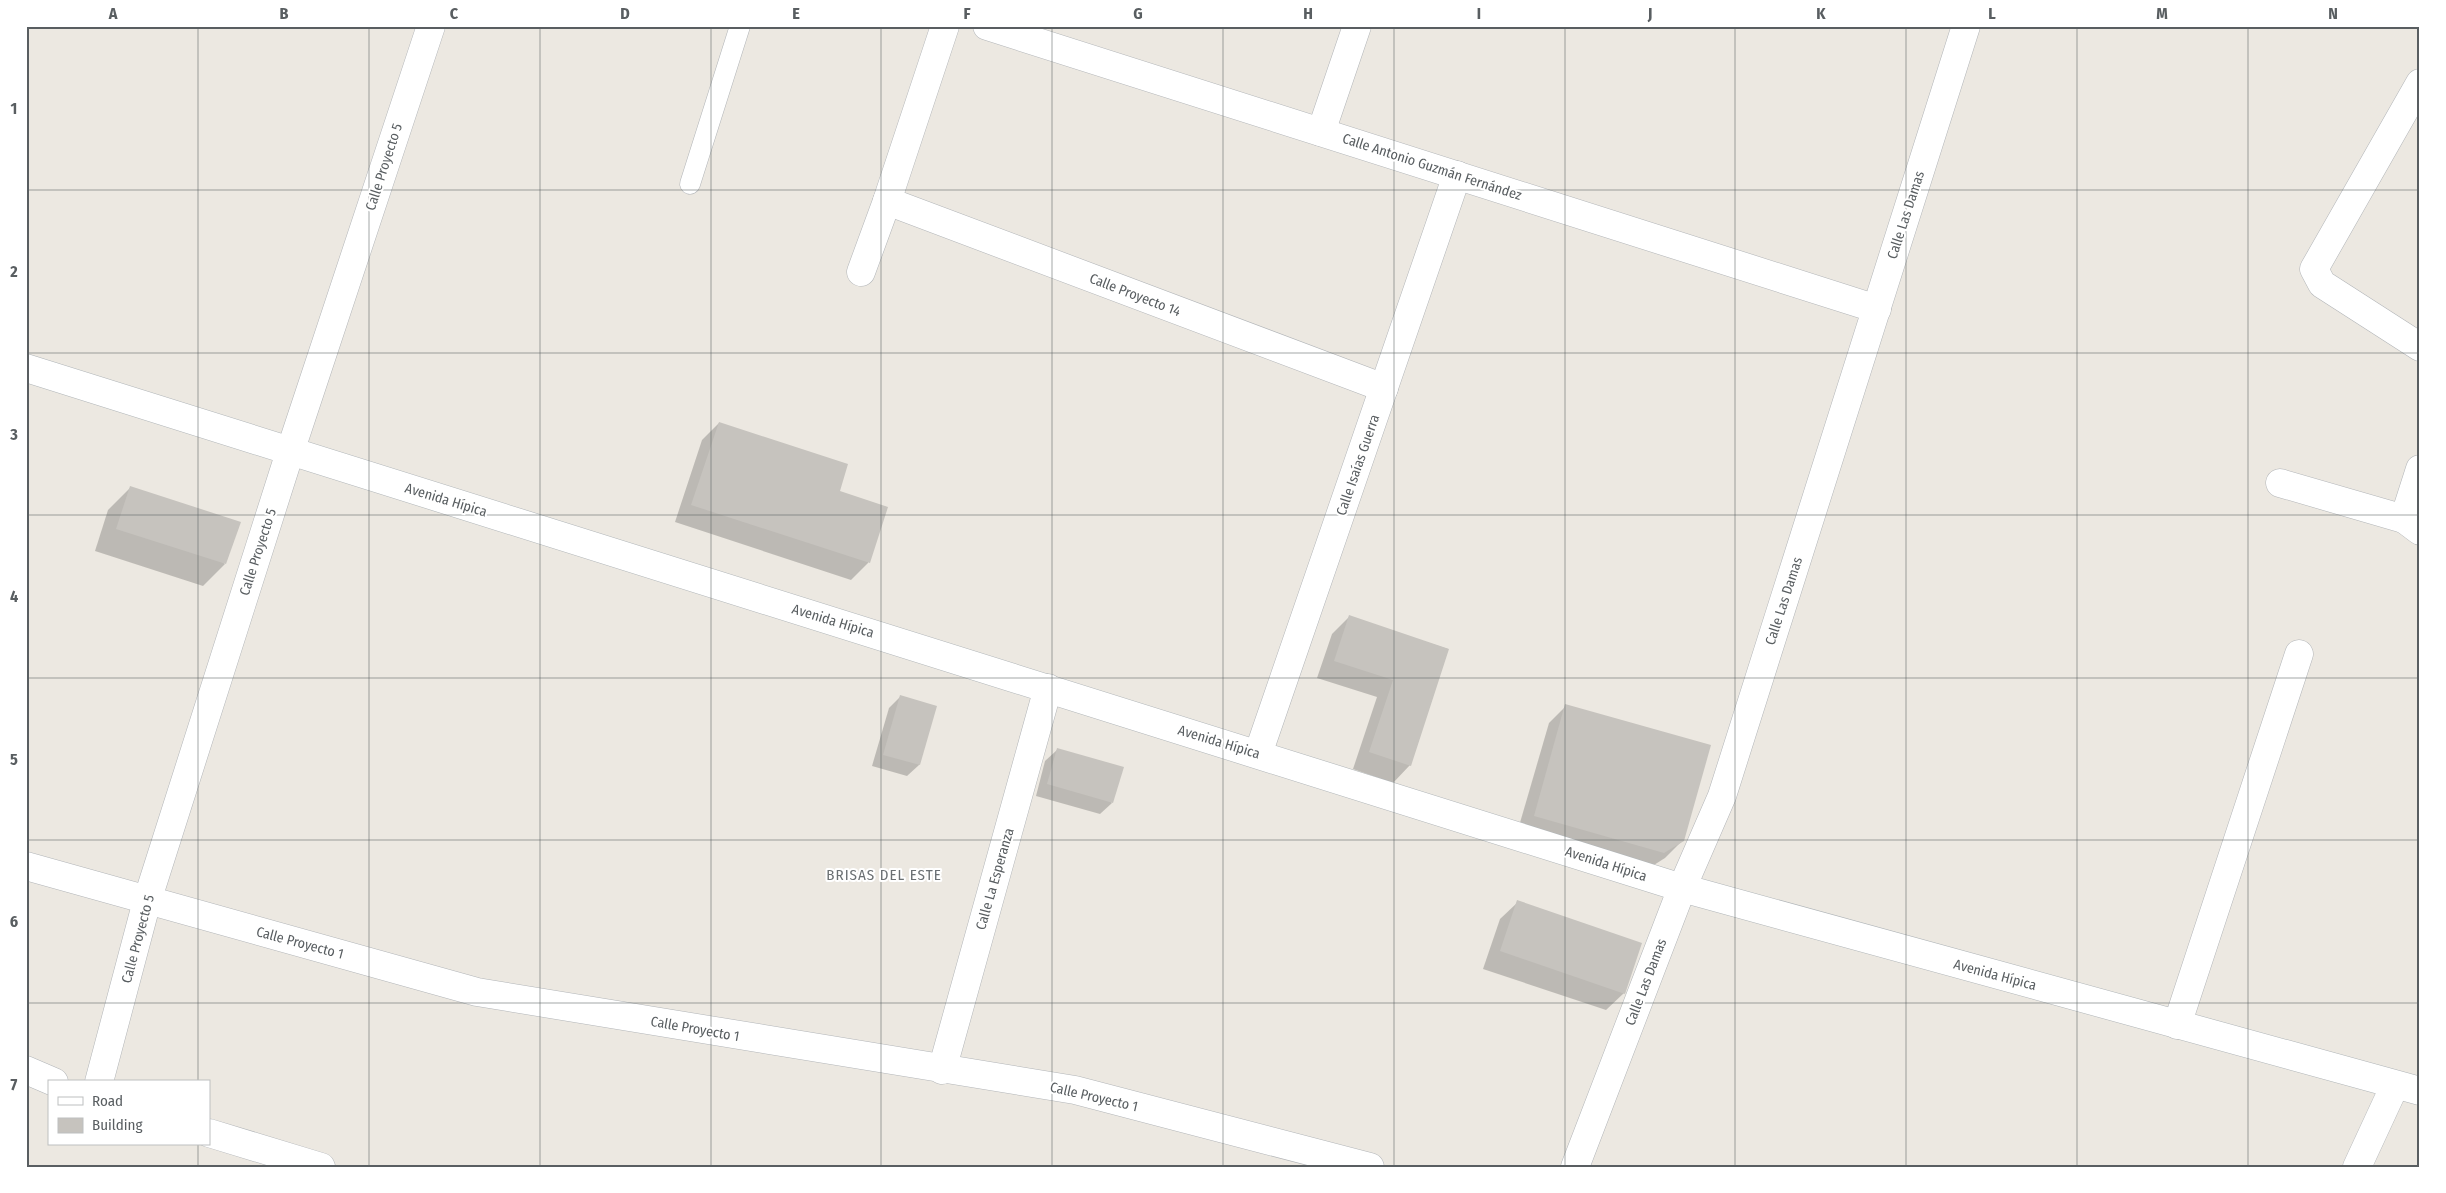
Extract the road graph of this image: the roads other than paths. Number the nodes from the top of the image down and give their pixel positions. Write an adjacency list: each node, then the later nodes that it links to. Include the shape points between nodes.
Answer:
1 (431, 26): 17 (street, Calle Proyecto 5)
2 (740, 26): 10 (lane)
3 (945, 26): 11 (street)
4 (987, 26): 8 (street, Calle Antonio Guzmán Fernández)
5 (1357, 26): 8 (street)
6 (1966, 26): 13 (street, Calle Las Damas)
7 (2420, 83): 14 (street, via 2314,269 2322,284)
8 (1322, 132): 9 (street, Calle Antonio Guzmán Fernández)
9 (1457, 175): 13 (street, Calle Antonio Guzmán Fernández); 16 (street, Calle Isaías Guerra)
10 (690, 184)
11 (887, 201): 12 (street); 16 (street, Calle Proyecto 14)
12 (861, 272)
13 (1877, 309): 25 (street, Calle Las Damas, via 1722,796)
14 (2420, 347)
15 (26, 368): 17 (street, Avenida Hípica)
16 (1384, 388): 23 (street, Calle Isaías Guerra)
17 (290, 452): 22 (street, Avenida Hípica); 26 (street, Calle Proyecto 5)
18 (2420, 469): 20 (street)
19 (2280, 483): 20 (street)
20 (2412, 525)
21 (2299, 654): 27 (street)
22 (1048, 688): 23 (street, Avenida Hípica); 29 (street, Calle La Esperanza)
23 (1258, 754): 25 (street, Avenida Hípica)
24 (26, 866): 26 (street, Calle Proyecto 1)
25 (1682, 888): 27 (street, Avenida Hípica); 36 (street, Calle Las Damas)
26 (147, 901): 29 (street, Calle Proyecto 1, via 478,992); 31 (street, Calle Proyecto 5)
27 (2177, 1025): 32 (street, Avenida Hípica)
28 (26, 1070): 30 (street)
29 (942, 1070): 35 (street, Calle Proyecto 1, via 1074,1090)
30 (49, 1080)
31 (100, 1080)
32 (2408, 1088): 37 (street)
33 (210, 1133): 34 (street)
34 (321, 1167)
35 (1370, 1167)
36 (1575, 1167)
37 (2357, 1167)

